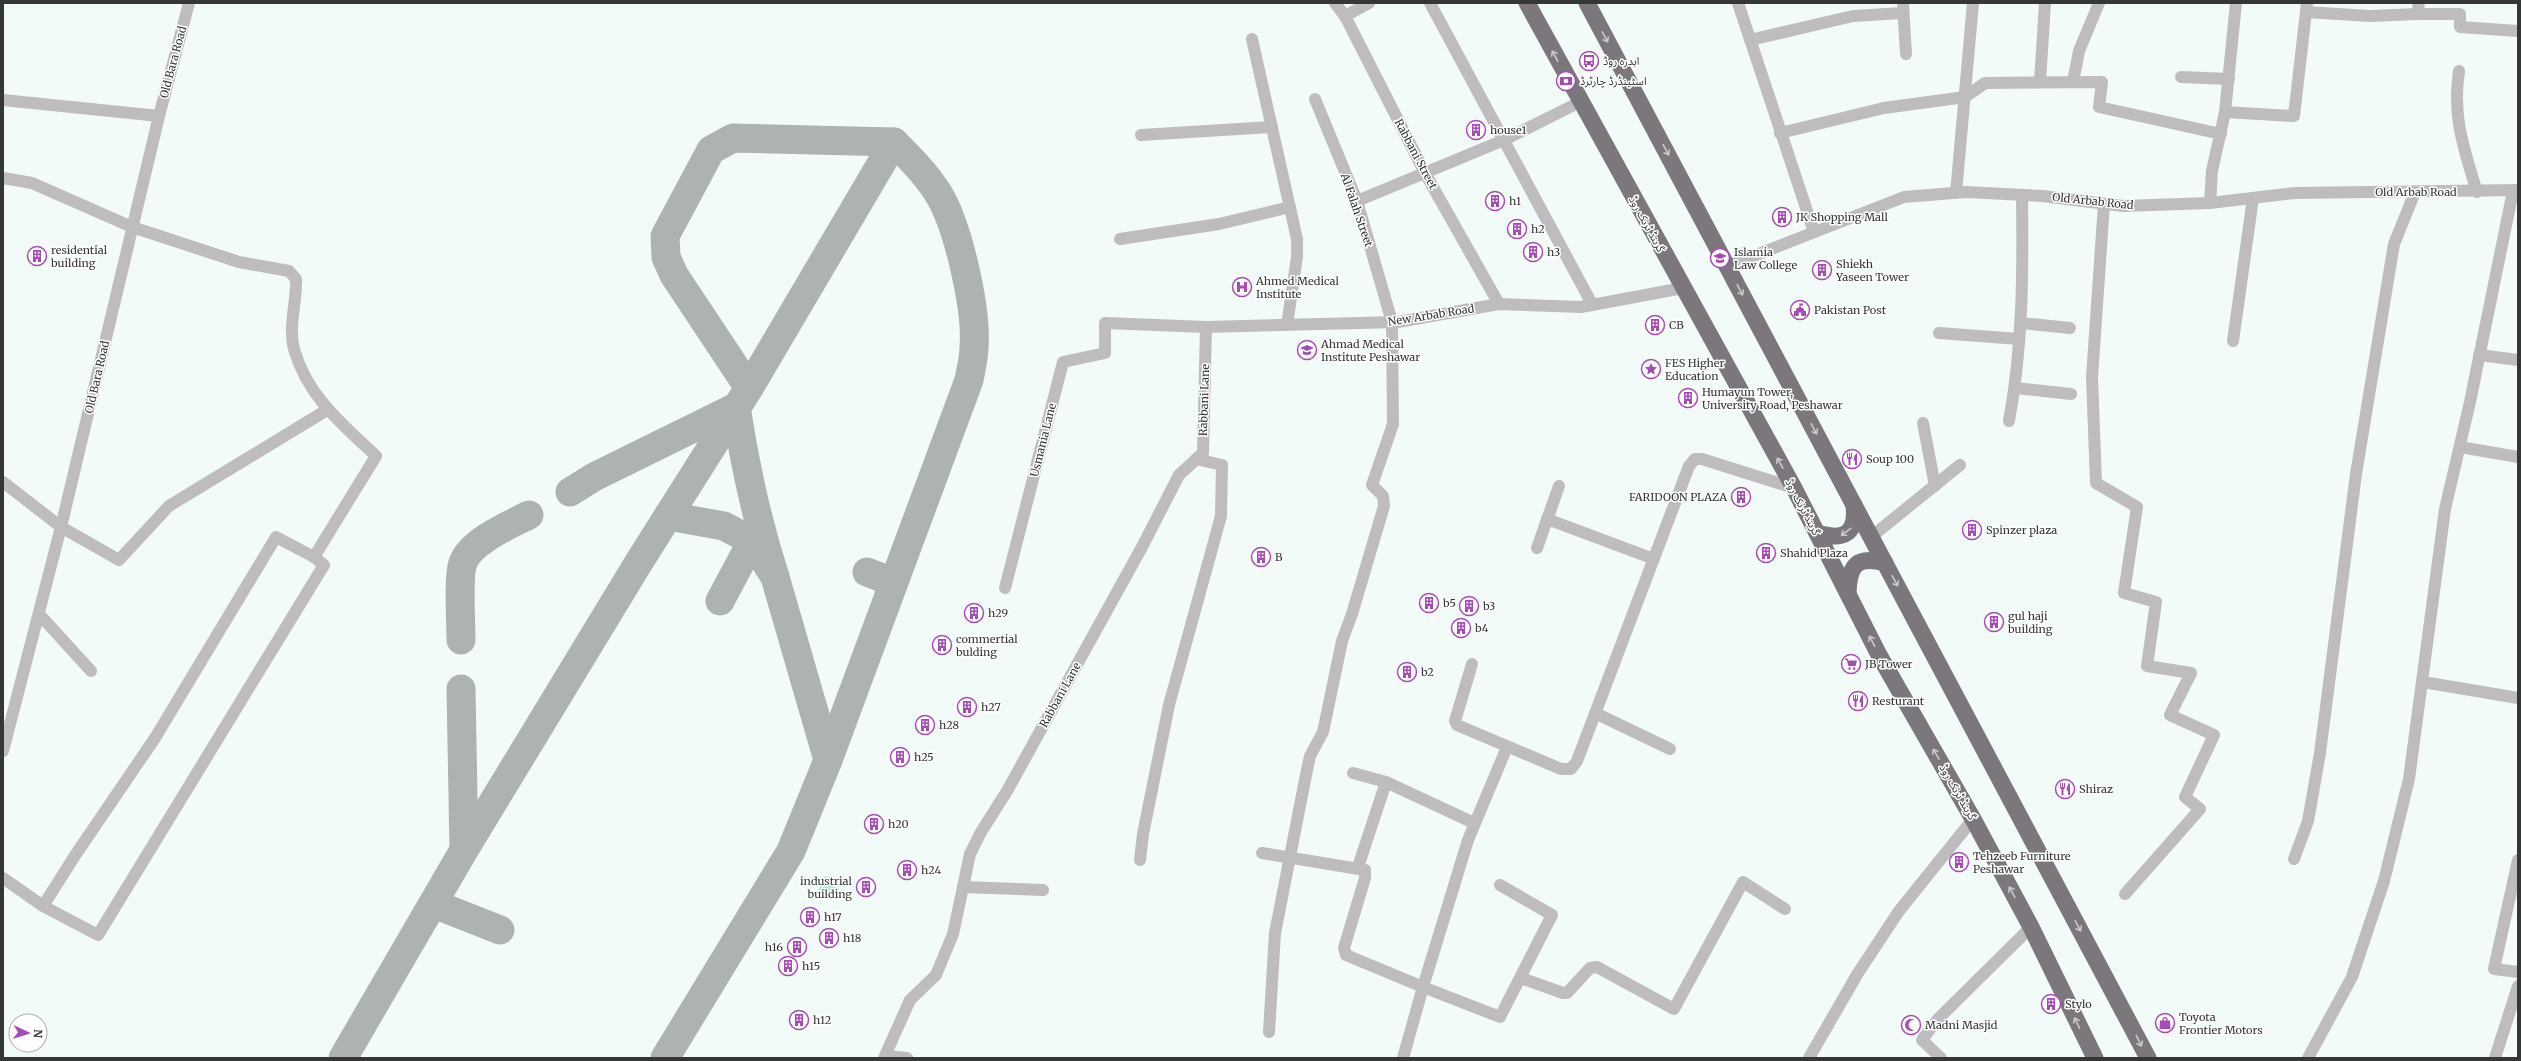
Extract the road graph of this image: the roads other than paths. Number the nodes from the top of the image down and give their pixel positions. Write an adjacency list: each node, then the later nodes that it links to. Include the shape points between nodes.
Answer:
1 (189, 3): 30 (street, Old Bara Road)
2 (1335, 3): 15 (street, Rabbani Street)
3 (1369, 3): 15 (street)
4 (1430, 3): 35 (street)
5 (1528, 3): 28 (highway, گرینڈ ٹرنک روڈ, one-way to 5)
6 (1587, 3): 51 (highway, one-way to 51)
7 (1738, 3): 18 (street)
8 (1973, 3): 25 (street)
9 (2045, 3): 23 (street)
10 (2099, 3): 24 (street, via 2079,51)
11 (2236, 3): 22 (street)
12 (1902, 8): 18 (street, via 1853,16); 19 (street)
13 (2306, 8): 14 (street, via 2370,16); 29 (street, via 2294,116)
14 (2418, 9): 16 (street, via 2460,14 2460,27)
15 (1344, 16): 36 (street, Rabbani Street)
16 (2518, 31)
17 (1252, 39): 31 (street)
18 (1750, 40): 32 (street)
19 (1906, 54)
20 (2459, 71): 40 (street, via 2455,96 2460,133)
21 (2181, 77): 22 (street)
22 (2229, 79): 29 (street)
23 (2040, 82): 24 (street); 25 (street, via 1985,83)
24 (2073, 82): 33 (street, via 2102,82 2099,107)
25 (1965, 97): 32 (street, via 1884,108); 41 (street)
26 (1315, 99): 44 (street, Al Falah Street)
27 (3, 100): 30 (street)
28 (1580, 102): 35 (street); 52 (highway, گرینڈ ٹرنک روڈ)
29 (2225, 112): 33 (street)
30 (159, 116): 48 (street, Old Bara Road)
31 (1272, 126): 34 (street); 47 (street)
32 (1780, 133): 49 (street)
33 (2221, 134): 45 (street, via 2212,171)
34 (1141, 135)
35 (1504, 140): 36 (street); 54 (street)
36 (1425, 173): 44 (street); 53 (street, Rabbani Street)
37 (3, 178): 48 (street, via 32,183)
38 (2516, 190): 40 (street, Old Arbab Road); 64 (street)
39 (2415, 192): 40 (street, Old Arbab Road); 43 (street, Old Arbab Road, via 2295,193); 105 (street, via 2394,244 2356,474 2320,753 2308,821)
40 (2477, 192)
41 (1956, 193): 42 (street, Old Arbab Road); 49 (street, Old Arbab Road, via 1904,197)
42 (2022, 195): 46 (street, Old Arbab Road); 57 (street)
43 (2253, 198): 45 (street, Old Arbab Road); 63 (street)
44 (1357, 201): 55 (street, Al Falah Street)
45 (2210, 203): 46 (street, Old Arbab Road, via 2123,206)
46 (2104, 204): 113 (street, via 2092,377 2096,483 2137,507 2124,593 2156,602 2147,666 2191,674 2170,715 2214,735 2185,797 2200,809)
47 (1290, 207): 50 (street, via 1219,224); 58 (street, via 1297,239 1297,257)
48 (132, 227): 68 (street, via 239,262 289,271 296,279 294,348 309,382); 81 (street, Old Bara Road)
49 (1814, 232): 51 (street, Old Arbab Road)
50 (1120, 239)
51 (1728, 266): 79 (highway, one-way to 79)
52 (1683, 288): 54 (street, New Arbab Road); 78 (highway, گرینڈ ٹرنک روڈ, one-way to 52)
53 (1499, 304): 54 (street, New Arbab Road, via 1581,307); 55 (street, New Arbab Road)
54 (1592, 304)
55 (1392, 322): 58 (street, New Arbab Road); 104 (street, Al Falah Street, via 1393,424 1372,485 1383,496 1384,506 1342,641 1323,732 1310,756)
56 (1105, 323): 59 (street, New Arbab Road); 88 (street, Usmania Lane, via 1105,353 1063,362)
57 (2021, 324): 60 (street); 62 (street)
58 (1287, 325): 59 (street, New Arbab Road)
59 (1206, 327): 73 (street, Rabbani Lane, via 1203,453)
60 (2070, 328)
61 (1939, 333): 62 (street)
62 (2020, 339): 66 (street)
63 (2233, 341)
64 (2479, 355): 65 (street); 71 (street)
65 (2518, 360)
66 (2016, 388): 67 (street); 69 (street)
67 (2071, 394)
68 (327, 410): 81 (street, via 169,506 119,560); 85 (street, via 376,456)
69 (2010, 421)
70 (1923, 423): 77 (street)
71 (2460, 447): 72 (street); 93 (street, via 2445,509)
72 (2518, 457)
73 (1196, 459): 106 (street, via 1222,465 1221,516 1169,705 1142,834); 111 (street, Rabbani Lane, via 1178,475 1142,547 1007,791 981,832 970,854)
74 (1960, 465): 77 (street)
75 (3, 482): 81 (street)
76 (1559, 486): 80 (street)
77 (1935, 486): 83 (street)
78 (1794, 488): 82 (highway, گرینڈ ٹرنک روڈ); 86 (street, via 1695,459 1689,466)
79 (1854, 505): 82 (highway, one-way to 82, via 1855,519 1847,533 1840,537); 83 (highway)
80 (1547, 519): 84 (street); 86 (street)
81 (61, 527): 90 (street, Old Bara Road)
82 (1817, 533): 89 (highway, گرینڈ ٹرنک روڈ)
83 (1871, 537): 87 (highway)
84 (1538, 548)
85 (314, 557): 114 (street, via 276,537 155,738); 114 (street, via 324,565 98,935)
86 (1654, 559): 95 (street)
87 (1885, 563): 89 (highway, via 1868,560 1854,566 1849,574); 128 (highway, one-way to 128)
88 (1005, 588)
89 (1848, 593): 101 (highway, گرینڈ ٹرنک روڈ, one-way to 89, via 1880,655)
90 (39, 614): 92 (street); 98 (street, Old Bara Road)
91 (1472, 664): 96 (street, via 1456,723)
92 (91, 671)
93 (2423, 682): 94 (street); 129 (street, via 2409,780 2384,881 2352,977)
94 (2518, 698)
95 (1595, 712): 96 (street, via 1577,761 1571,769 1561,769); 97 (street)
96 (1507, 748): 102 (street)
97 (1670, 749)
98 (3, 751)
99 (1353, 773): 100 (street)
100 (1386, 782): 102 (street); 108 (street)
101 (1973, 819): 116 (highway, گرینڈ ٹرنک روڈ, one-way to 101); 125 (street, via 1899,911 1858,973)
102 (1474, 823): 120 (street)
103 (1262, 853): 104 (street)
104 (1291, 856): 108 (street); 121 (street, via 1275,933)
105 (2294, 859)
106 (1140, 860)
107 (2518, 860): 117 (street, via 2494,969)
108 (1358, 867): 120 (street, via 1365,870 1365,878 1344,948 1346,955)
109 (3, 878): 114 (street)
110 (1500, 885): 118 (street, via 1552,915)
111 (963, 886): 112 (street); 122 (street, Rabbani Lane, via 953,934 936,975 910,1000)
112 (1044, 890)
113 (2125, 894)
114 (43, 906)
115 (1785, 909): 118 (street, via 1743,882 1674,1009 1597,966 1590,968 1567,993)
116 (2030, 927): 126 (street, via 1937,1020 1922,1040); 127 (highway, گرینڈ ٹرنک روڈ, one-way to 116)
117 (2518, 972)
118 (1520, 978): 120 (street, via 1500,1017)
119 (2518, 986): 130 (street)
120 (1423, 987): 124 (street)
121 (1269, 1032)
122 (885, 1057): 123 (street)
123 (907, 1058)
124 (1403, 1058)
125 (1809, 1058)
126 (1942, 1058)
127 (2094, 1058)
128 (2148, 1058)
129 (2308, 1058)
130 (2495, 1058)

